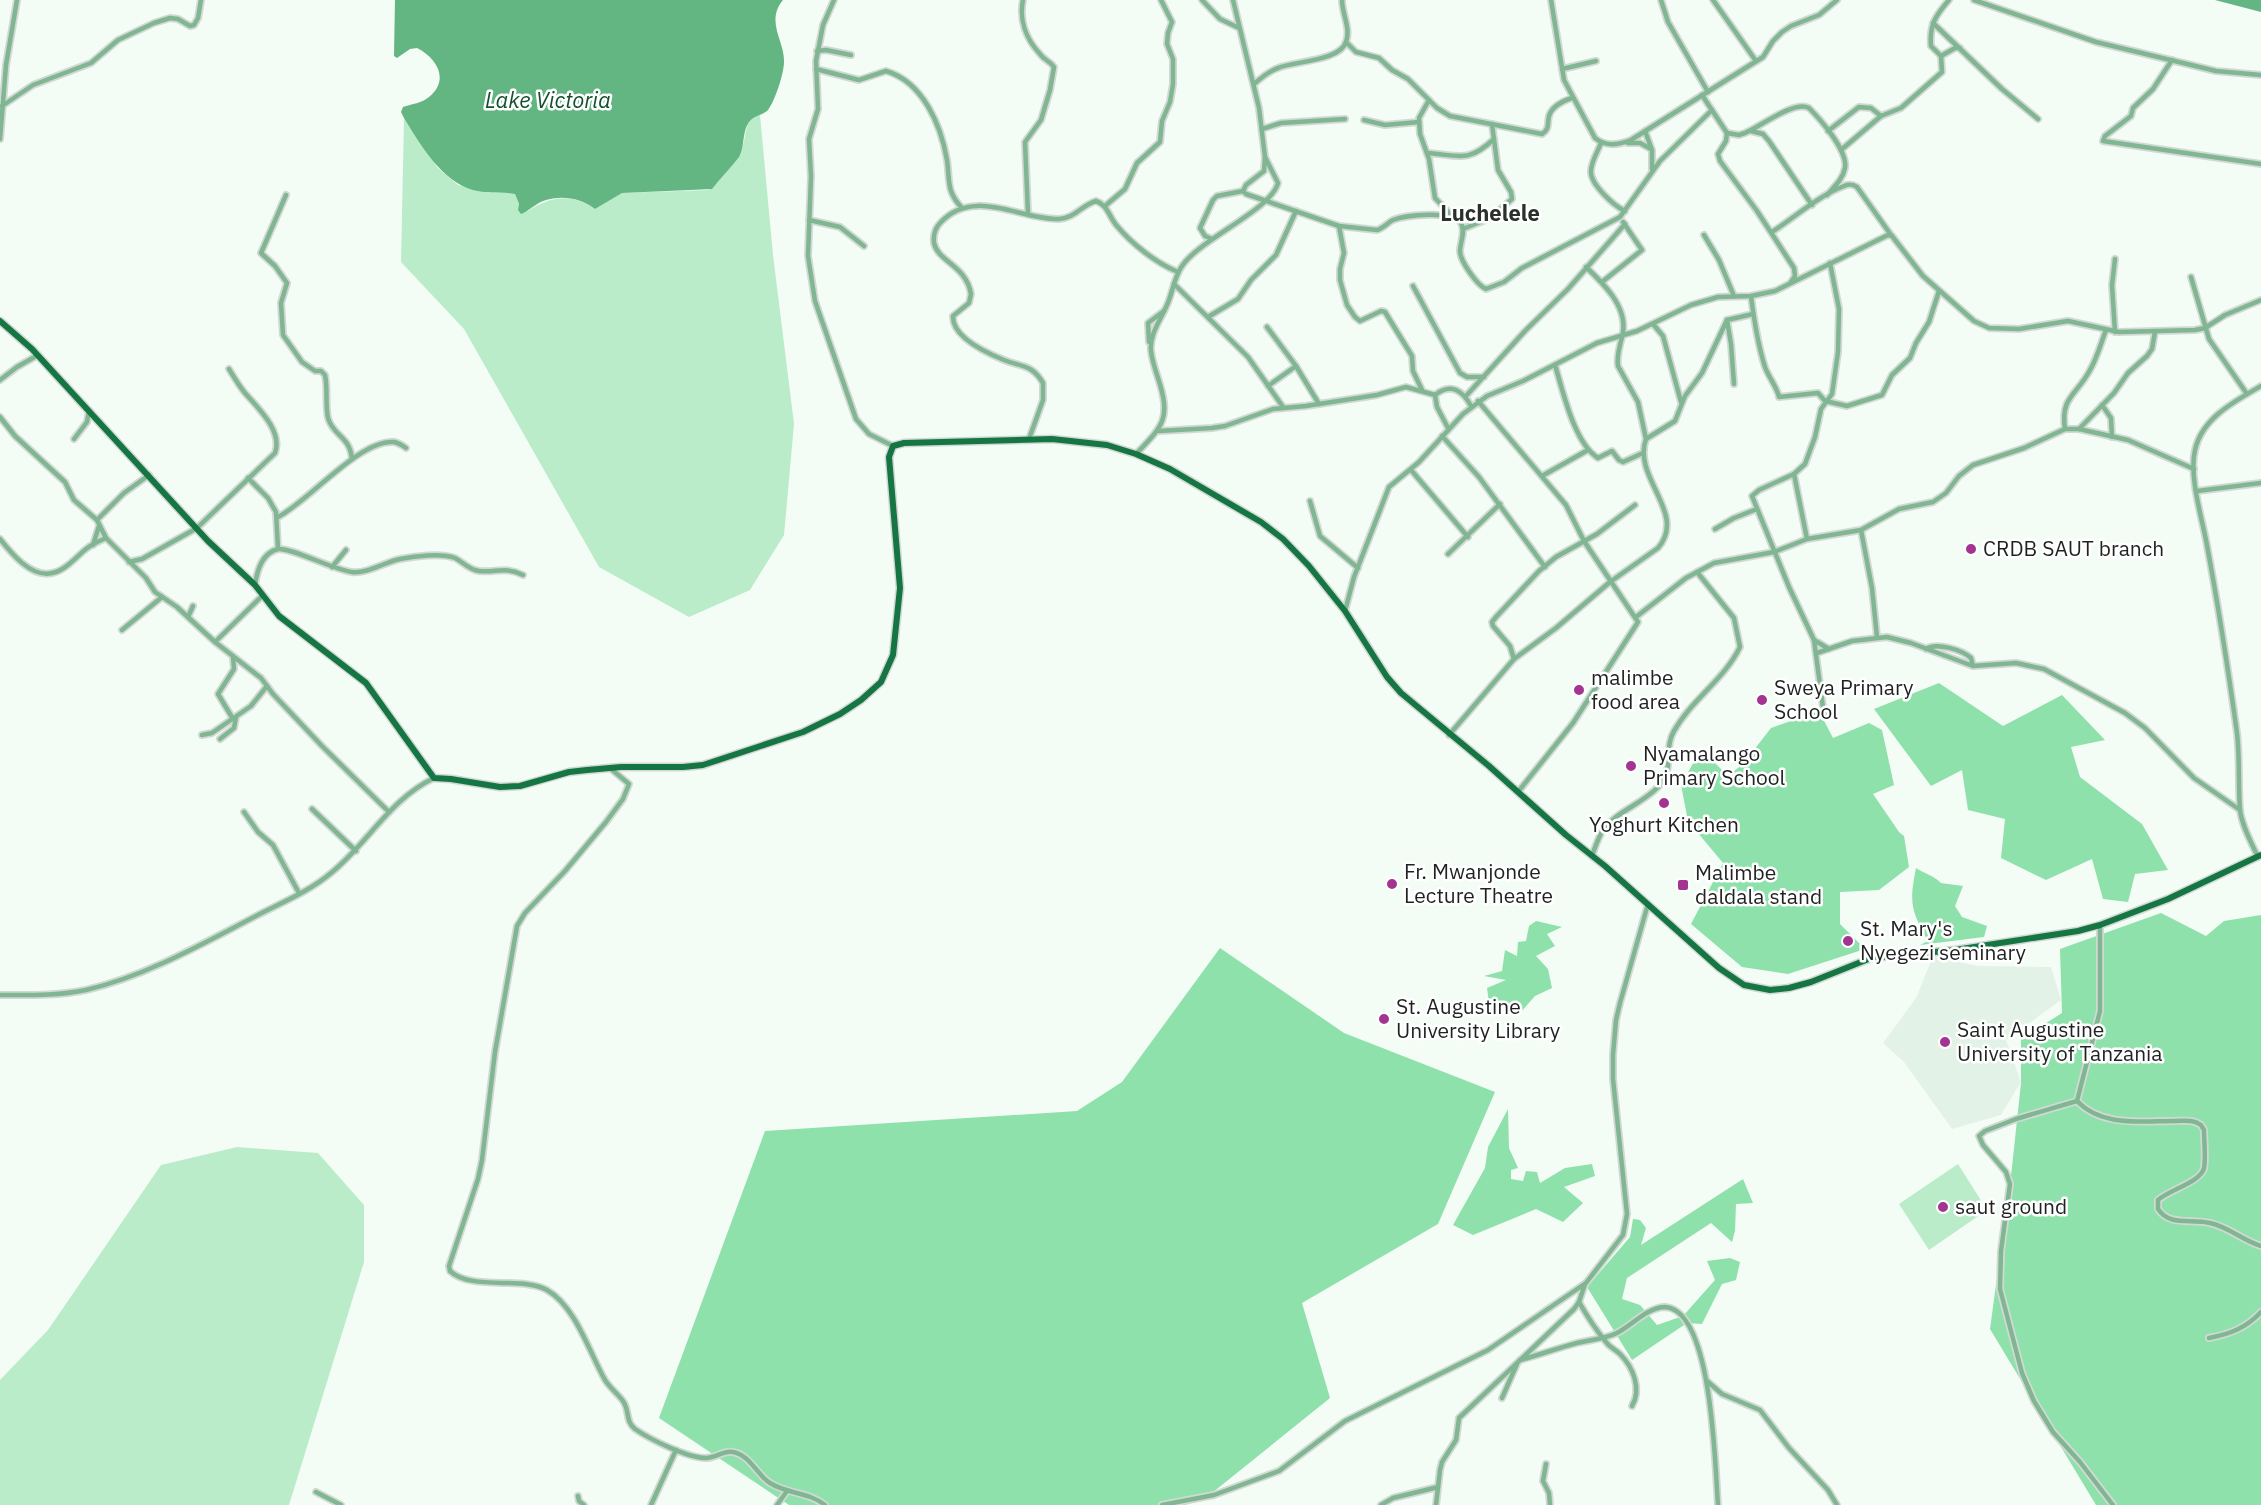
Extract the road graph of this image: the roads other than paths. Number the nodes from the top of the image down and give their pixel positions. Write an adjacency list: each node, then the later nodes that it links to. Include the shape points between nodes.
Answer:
1 (17, 0): 33 (street)
2 (201, 0): 33 (street, via 194,25 170,18 154,23 118,40 91,63 33,85)
3 (834, 0): 19 (street)
4 (1023, 0): 60 (street, via 1024,27 1054,72 1041,120 1025,142)
5 (1161, 0): 62 (street, via 1171,19 1167,44 1174,73 1161,139 1137,163 1125,189)
6 (1202, 0): 16 (street, via 1220,19)
7 (1233, 0): 16 (street)
8 (1342, 0): 17 (street)
9 (1551, 0): 26 (street)
10 (1661, 0): 29 (street, via 1668,22)
11 (1713, 0): 24 (street)
12 (1837, 0): 24 (street, via 1819,15 1782,32)
13 (1949, 0): 15 (street)
14 (1974, 0): 23 (street, via 2064,33)
15 (1934, 23): 18 (street); 21 (street, via 1931,46)
16 (1239, 28): 28 (street)
17 (1346, 42): 28 (street, via 1337,54 1280,67); 32 (street, via 1356,52 1379,58)
18 (1961, 48): 21 (street); 36 (street)
19 (817, 51): 20 (street); 25 (street)
20 (851, 55)
21 (1941, 56): 35 (street, via 1943,70 1938,77 1901,108)
22 (1596, 60): 26 (street)
23 (2172, 60): 27 (street); 54 (street, via 2153,89 2133,108 2131,116 2103,141)
24 (1756, 61): 29 (street)
25 (816, 69): 63 (street, via 859,80 886,71 912,87 933,114 946,158 950,191); 70 (street, via 818,109 809,135)
26 (1562, 69): 31 (street)
27 (2261, 75)
28 (1254, 84): 41 (street)
29 (1708, 92): 30 (street)
30 (1702, 95): 34 (street); 42 (street)
31 (1572, 98): 40 (street, via 1552,110 1548,128 1542,134); 48 (street)
32 (1429, 100): 39 (street); 40 (street, via 1450,116)
33 (2, 106): 46 (street)
34 (1712, 110): 45 (street); 55 (street)
35 (1881, 116): 44 (street, via 1870,108 1859,107); 51 (street)
36 (2038, 118)
37 (1346, 119): 41 (street, via 1281,123)
38 (1364, 120): 39 (street, via 1385,125)
39 (1419, 122): 52 (street)
40 (1492, 124): 47 (street)
41 (1262, 129): 53 (street)
42 (1645, 131): 49 (street); 50 (street)
43 (1751, 131): 44 (street, via 1805,105); 45 (street); 61 (street, via 1763,134 1769,141)
44 (1828, 131): 51 (street)
45 (1727, 133): 74 (street, via 1718,158)
46 (0, 139)
47 (1494, 139): 52 (street, via 1470,156); 73 (street, via 1498,170 1512,200 1490,218)
48 (1601, 143): 49 (street); 65 (street, via 1592,178 1609,200)
49 (1622, 143): 50 (street, via 1640,143)
50 (1652, 150): 55 (street)
51 (1841, 150): 58 (street, via 1844,171)
52 (1426, 153): 68 (street, via 1435,198)
53 (1265, 157): 56 (street, via 1264,171); 59 (street, via 1278,183)
54 (2261, 164)
55 (1651, 171): 65 (street)
56 (1244, 191): 59 (street); 77 (street, via 1213,200 1200,228)
57 (285, 195): 141 (street, via 261,253 287,283 280,315 285,340 306,366 326,375 328,419 348,444)
58 (1827, 195): 61 (street); 76 (street, via 1846,185 1856,186)
59 (1266, 200): 64 (street); 77 (street)
60 (1027, 201): 66 (street); 67 (street)
61 (1812, 205): 74 (street)
62 (1105, 206): 67 (street, via 1093,201 1061,219); 82 (street, via 1116,226 1152,259)
63 (962, 208): 66 (street, via 989,206); 134 (street, via 938,226 934,238 937,250 962,272 970,287 970,299 952,316 953,323 967,340 1005,361 1023,364 1040,378 1044,395)
64 (1296, 211): 72 (street); 94 (street, via 1276,255 1238,299)
65 (1625, 211): 69 (street)
66 (1016, 212): 67 (street)
67 (1028, 214)
68 (1452, 216): 72 (street, via 1421,215 1393,220 1377,230); 73 (street)
69 (1620, 217): 71 (street); 73 (street, via 1486,289 1460,255)
70 (809, 220): 78 (street, via 840,227); 136 (street, via 808,268 813,293 852,411 869,434)
71 (1625, 224): 81 (street); 84 (street, via 1642,250)
72 (1339, 226): 114 (street, via 1344,253 1339,274 1347,305 1360,321 1385,312 1412,356)
73 (1463, 229)
74 (1772, 232): 85 (street, via 1795,270)
75 (1704, 235): 89 (street)
76 (1891, 235): 80 (street); 88 (street)
77 (1212, 239): 82 (street, via 1190,255)
78 (864, 246)
79 (2115, 259): 101 (street)
80 (1830, 263): 85 (street); 119 (street, via 1839,332 1832,394)
81 (1586, 267): 84 (street); 109 (street)
82 (1178, 272): 86 (street)
83 (2191, 277): 99 (street)
84 (1602, 282): 103 (street, via 1622,316)
85 (1791, 282): 90 (street)
86 (1174, 284): 92 (street); 94 (street)
87 (1413, 286): 109 (street, via 1460,373)
88 (1939, 291): 100 (street, via 1974,321 1989,328 2019,329 2068,321); 119 (street, via 1929,322 1910,358 1895,370 1881,396 1847,406)
89 (1734, 296): 90 (street); 97 (street, via 1691,305)
90 (1751, 296): 93 (street)
91 (2261, 300): 99 (street)
92 (1164, 311): 104 (street); 104 (street, via 1148,323)
93 (1753, 314): 95 (street); 119 (street, via 1765,365 1778,396 1814,393)
94 (1208, 317): 112 (street, via 1248,357)
95 (1727, 320): 111 (street); 120 (street, via 1702,373)
96 (0, 321): 105 (main road)
97 (1653, 324): 103 (street); 120 (street, via 1663,336)
98 (1267, 327): 107 (street)
99 (2205, 328): 102 (street); 115 (street)
100 (2106, 330): 101 (street); 128 (street, via 2088,374 2065,406)
101 (2115, 332): 102 (street)
102 (2155, 332): 122 (street, via 2152,349)
103 (1622, 336): 106 (street, via 1597,343); 135 (street, via 1618,366 1638,402)
104 (1151, 350): 130 (street, via 1164,404)
105 (38, 355): 110 (street); 125 (main road)
106 (1555, 365): 118 (street); 138 (street, via 1573,420)
107 (1296, 366): 112 (street); 121 (street)
108 (229, 369): 147 (street, via 260,409 276,439 275,453)
109 (1484, 377): 117 (street)
110 (0, 380)
111 (1734, 384)
112 (1268, 386): 124 (street)
113 (2261, 386): 115 (street)
114 (1422, 390): 116 (street); 121 (street, via 1406,387)
115 (2247, 394): 142 (street, via 2217,414 2205,428 2195,449)
116 (1435, 395): 117 (street, via 1454,388); 127 (street)
117 (1466, 396): 123 (street)
118 (1478, 401): 123 (street); 146 (street)
119 (1826, 402): 144 (street, via 1805,464)
120 (1682, 403): 135 (street, via 1675,421)
121 (1319, 404): 124 (street)
122 (2102, 405): 129 (street); 132 (street, via 2111,418)
123 (1471, 406): 127 (street)
124 (1283, 407): 130 (street, via 1224,426)
125 (89, 411): 133 (street, via 87,422); 145 (main road)
126 (0, 417): 155 (street, via 65,482 74,500)
127 (1448, 428): 131 (street)
128 (2065, 429): 129 (street); 158 (street, via 1973,465 1940,498 1926,505 1899,509)
129 (2079, 429): 132 (street)
130 (1159, 431): 140 (street)
131 (1442, 436): 143 (street); 151 (street)
132 (2112, 436): 142 (street)
133 (74, 439)
134 (1029, 439): 136 (main road); 140 (main road, via 1094,443)
135 (1646, 439): 139 (street)
136 (892, 446): 201 (main road, via 889,457 900,588 893,655 881,682 840,714 803,732 703,765)
137 (406, 448): 141 (street, via 387,442)
138 (1588, 450): 139 (street, via 1598,458 1612,451 1623,462); 146 (street)
139 (1643, 453): 175 (street, via 1663,503 1668,533 1658,549)
140 (1136, 454): 180 (main road, via 1170,469 1274,531 1304,560)
141 (352, 459): 154 (street, via 298,505)
142 (2194, 469): 149 (street)
143 (1411, 470): 159 (street); 172 (street, via 1394,481 1384,495)
144 (1794, 474): 153 (street, via 1753,493); 162 (street)
145 (149, 475): 155 (street, via 124,493); 156 (main road)
146 (1542, 476): 163 (street, via 1566,505)
147 (248, 478): 154 (street, via 268,498); 156 (street)
148 (2261, 483): 149 (street)
149 (2197, 491): 205 (street, via 2237,733)
150 (1310, 501): 172 (street, via 1320,536)
151 (1500, 504): 159 (street); 171 (street)
152 (1635, 505): 163 (street)
153 (1757, 509): 157 (street); 167 (street)
154 (278, 516): 165 (street)
155 (98, 523): 160 (street); 164 (street)
156 (196, 528): 169 (street, via 142,559); 176 (main road)
157 (1715, 529)
158 (1861, 530): 162 (street); 184 (street)
159 (1467, 537): 168 (street)
160 (106, 538): 164 (street); 169 (street)
161 (0, 539): 164 (street, via 19,561 49,574)
162 (1807, 539): 167 (street)
163 (1584, 541): 171 (street); 175 (street)
164 (93, 545)
165 (278, 549): 170 (street); 176 (street, via 261,562)
166 (346, 550): 170 (street)
167 (1774, 552): 173 (street, via 1721,561); 185 (street)
168 (1448, 554)
169 (129, 562): 178 (street)
170 (332, 567): 174 (street, via 357,572 402,558 443,555 475,570 508,570)
171 (1545, 567): 192 (street, via 1492,622 1510,646)
172 (1358, 568): 180 (street)
173 (1697, 572): 182 (street); 209 (street, via 1734,618 1740,647 1722,676 1674,730 1665,777 1605,828)
174 (523, 575)
175 (1610, 582): 182 (street); 192 (street)
176 (255, 585): 177 (main road)
177 (263, 595): 186 (street); 202 (main road, via 287,623 366,683)
178 (162, 597): 181 (street); 183 (street)
179 (193, 606): 181 (street)
180 (1345, 611): 199 (main road, via 1393,685)
181 (188, 617): 186 (street)
182 (1636, 617): 203 (street, via 1636,627 1601,683)
183 (122, 630)
184 (1877, 637): 187 (street); 188 (street, via 1898,639)
185 (1814, 640): 187 (street); 190 (street)
186 (215, 642): 191 (street)
187 (1829, 648): 190 (street)
188 (1926, 650): 189 (street, via 1938,645); 193 (street)
189 (1955, 651): 193 (street); 194 (street, via 1970,656)
190 (1816, 653): 196 (street)
191 (233, 657): 195 (street); 197 (street, via 234,669 218,694)
192 (1514, 659): 199 (street)
193 (1963, 663): 194 (street)
194 (1973, 666): 205 (street, via 2030,664 2062,678 2125,713 2194,778)
195 (267, 686): 197 (street, via 251,706); 207 (street)
196 (1824, 715)
197 (234, 718): 198 (street); 200 (street, via 234,728)
198 (202, 735)
199 (1449, 735): 203 (main road)
200 (219, 739)
201 (610, 768): 202 (main road, via 569,772 500,788); 226 (street, via 629,784 622,799 517,926 495,1052 482,1160 449,1266 462,1278 540,1286 557,1298 576,1322 606,1381 623,1401 628,1422)
202 (434, 778): 207 (street, via 416,787)
203 (1518, 792): 209 (main road)
204 (312, 809): 208 (street)
205 (2240, 810): 210 (street)
206 (244, 812): 211 (street, via 273,845)
207 (389, 812): 208 (street)
208 (356, 850): 211 (street, via 326,878)
209 (1592, 856): 212 (main road)
210 (2259, 856): 213 (main road, via 2168,899)
211 (299, 893): 214 (street, via 175,958 109,983 62,994)
212 (1648, 904): 213 (main road, via 1736,981 1770,990 1811,982 1878,957 2050,937); 217 (street, via 1620,1003 1613,1055 1626,1226)
213 (2100, 925): 215 (street, via 2100,1011)
214 (0, 995)
215 (2077, 1101): 216 (street, via 2105,1118 2189,1120 2201,1125 2204,1168 2195,1179 2164,1194 2158,1200 2158,1209 2172,1220 2211,1223); 244 (street, via 2016,1119 1979,1136 2006,1172 2010,1184 2000,1288 2022,1373 2053,1432)
216 (2261, 1246)
217 (1586, 1283): 218 (street); 232 (street, via 1488,1350 1345,1421 1279,1471)
218 (1579, 1302): 220 (street); 222 (street)
219 (2261, 1312): 221 (street, via 2242,1328)
220 (1602, 1337): 222 (street); 223 (street, via 1616,1334 1662,1307 1676,1311 1691,1329); 225 (street, via 1631,1369 1637,1390)
221 (2209, 1338)
222 (1519, 1361): 224 (street); 228 (street, via 1459,1418 1457,1436 1442,1462)
223 (1707, 1381): 242 (street); 243 (street, via 1722,1394 1760,1410)
224 (1503, 1398)
225 (1632, 1406)
226 (676, 1450): 229 (street, via 705,1458 726,1452 737,1454 770,1483); 235 (street)
227 (1546, 1464): 241 (street, via 1544,1481)
228 (1438, 1487): 239 (street, via 1393,1498); 240 (street)
229 (787, 1491): 236 (street); 237 (street)
230 (316, 1492): 233 (street)
231 (578, 1496): 234 (street)
232 (1193, 1502): 238 (street)
233 (341, 1505)
234 (584, 1505)
235 (651, 1505)
236 (777, 1505)
237 (825, 1505)
238 (1162, 1505)
239 (1381, 1505)
240 (1436, 1505)
241 (1550, 1505)
242 (1718, 1505)
243 (1838, 1505)
244 (2113, 1505)

